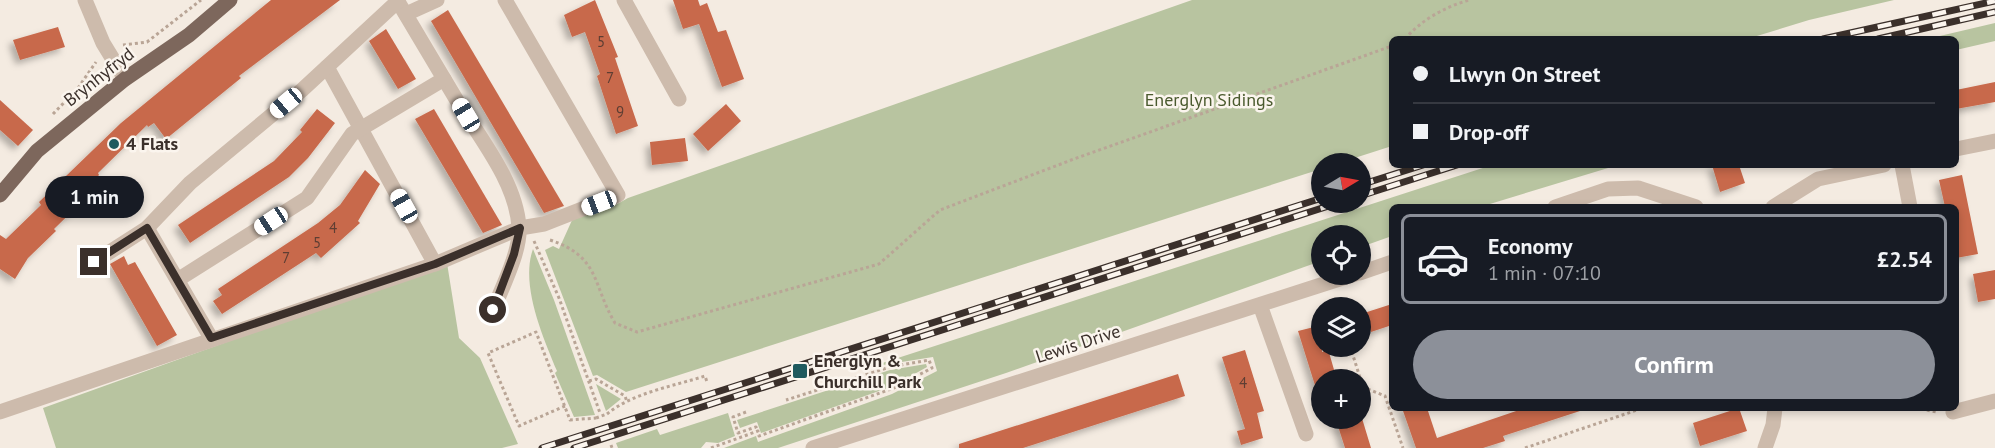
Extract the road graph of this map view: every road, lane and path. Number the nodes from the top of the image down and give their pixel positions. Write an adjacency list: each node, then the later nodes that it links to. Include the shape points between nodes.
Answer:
1 (85, 0): 10 (street)
2 (201, 0): 10 (path, via 147,42 122,45 110,38)
3 (230, 0): 13 (main road, Brynhyfryd, via 189,35)
4 (437, 0): 8 (street)
5 (505, 0): 28 (street, via 618,195 544,224)
6 (624, 0): 15 (street)
7 (1469, 0): 9 (path, via 1429,18)
8 (400, 5): 12 (street); 14 (street)
9 (1408, 36)
10 (103, 43): 13 (street); 16 (path, via 91,46 98,58 94,68)
11 (1389, 47): 29 (path, via 940,210 879,264 637,332 615,323 594,271 582,257 561,244)
12 (327, 67): 17 (street); 27 (street, via 190,183)
13 (125, 79): 22 (main road, Brynhyfryd, via 37,151)
14 (444, 79): 17 (street); 28 (street, via 508,188)
15 (679, 99)
16 (47, 120)
17 (361, 129): 32 (street); 34 (street, via 352,134 308,198)
18 (1995, 141): 19 (street)
19 (1959, 148)
20 (1870, 168): 25 (street, via 1818,179)
21 (1903, 168): 26 (street)
22 (0, 195)
23 (1564, 204): 24 (street, via 1608,189 1638,188)
24 (1687, 204)
25 (1778, 204)
26 (1909, 204)
27 (147, 228): 30 (street); 34 (street)
28 (520, 228): 29 (path); 32 (street); 37 (street)
29 (534, 239): 40 (path)
30 (94, 262)
31 (1389, 263): 33 (street)
32 (435, 264): 38 (street)
33 (1371, 269)
34 (179, 279): 38 (street)
35 (1321, 285): 36 (street, Lewis Drive)
36 (1260, 305): 60 (street); 62 (street, Lewis Drive)
37 (493, 310)
38 (211, 338): 54 (street)
39 (1353, 357): 46 (path, via 1363,387 1385,396)
40 (589, 381): 44 (path, via 601,381 625,396); 57 (path)
41 (707, 382): 44 (path, via 705,376)
42 (786, 400): 59 (path, via 890,367 929,360 932,368 894,388 759,436)
43 (1995, 400): 47 (street)
44 (627, 402): 45 (path, bridge, via 596,418 570,420)
45 (565, 406): 58 (path); 58 (path, via 536,332 488,353 519,426)
46 (1389, 408)
47 (1959, 410)
48 (539, 411): 58 (path)
49 (1390, 411): 63 (path)
50 (1634, 411): 64 (path)
51 (1775, 411): 65 (street)
52 (1926, 411): 56 (path)
53 (1956, 411): 56 (street)
54 (0, 412)
55 (746, 412): 59 (path, via 733,417 738,433 756,427)
56 (1953, 412)
57 (600, 413)
58 (542, 416)
59 (758, 431): 61 (path)
60 (1306, 434)
61 (711, 448)
62 (813, 448)
63 (1403, 448)
64 (1525, 448)
65 (1765, 448)

